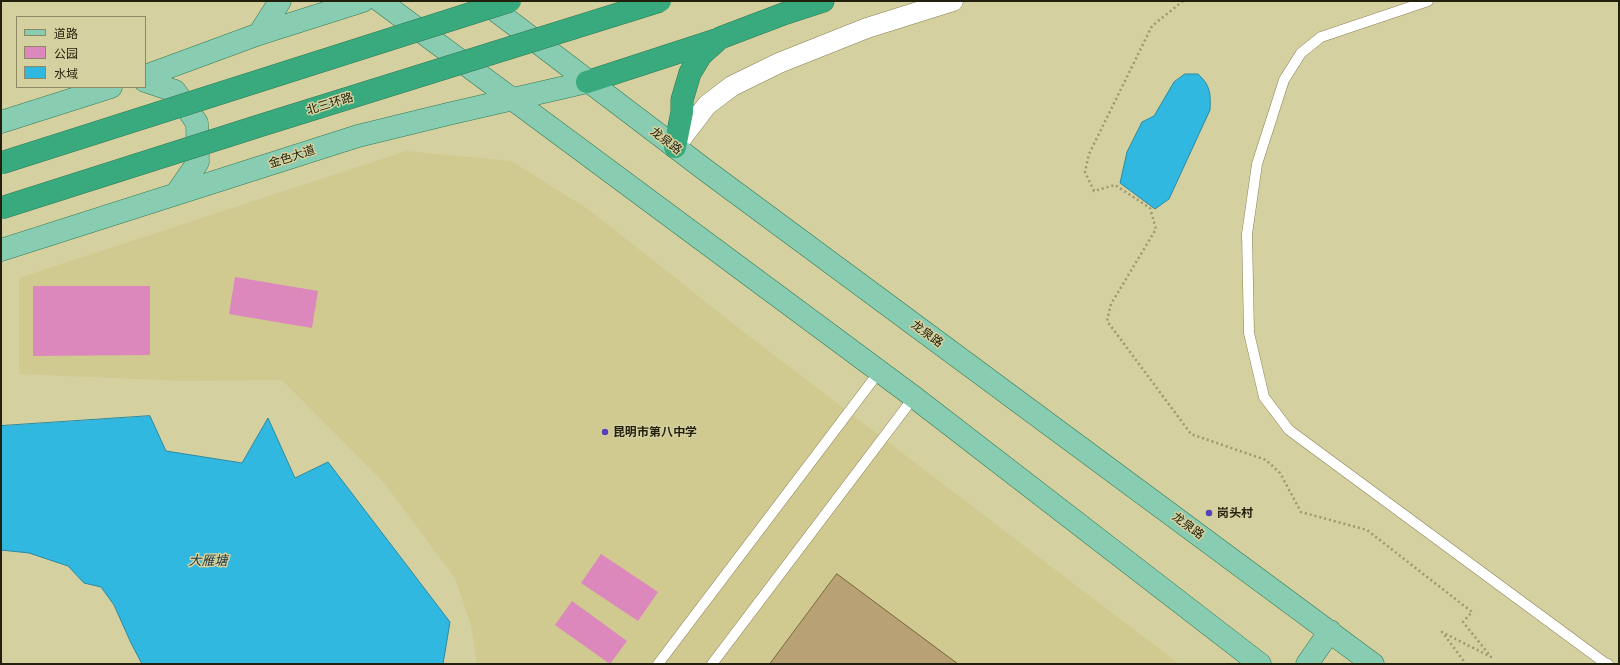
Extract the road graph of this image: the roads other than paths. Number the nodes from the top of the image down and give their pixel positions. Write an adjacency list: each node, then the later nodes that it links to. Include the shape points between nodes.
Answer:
1 (280, 1): 10 (main road)
2 (363, 1): 10 (main road)
3 (380, 1): 16 (main road)
4 (482, 1): 14 (main road, 龙泉路)
5 (510, 1): 19 (highway, bridge)
6 (660, 1): 21 (highway, 北三环路, bridge)
7 (823, 1): 11 (highway)
8 (953, 1): 18 (street, via 867,28 779,63 732,86 707,105)
9 (1428, 1): 31 (lane, via 1321,37 1301,53 1284,80 1257,164 1247,234 1249,332 1264,397 1289,430)
10 (259, 34): 12 (main road)
11 (720, 38): 14 (highway); 18 (highway, via 701,55 690,73 682,100)
12 (146, 76)
13 (146, 81): 20 (main road, via 175,91 197,123 198,162)
14 (588, 82): 16 (main road, 金色大道); 18 (main road, 龙泉路)
15 (108, 88): 17 (main road)
16 (513, 99): 20 (main road, 金色大道, via 358,136); 23 (main road)
17 (1, 122)
18 (675, 147): 25 (main road, 龙泉路)
19 (1, 163)
20 (176, 194): 22 (main road, 金色大道)
21 (1, 208)
22 (1, 250)
23 (879, 372): 24 (main road); 26 (lane)
24 (914, 398): 27 (lane); 28 (main road)
25 (1330, 631): 29 (main road); 30 (main road, 龙泉路)
26 (658, 664)
27 (712, 664)
28 (1260, 664)
29 (1307, 664)
30 (1373, 664)
31 (1608, 664)

